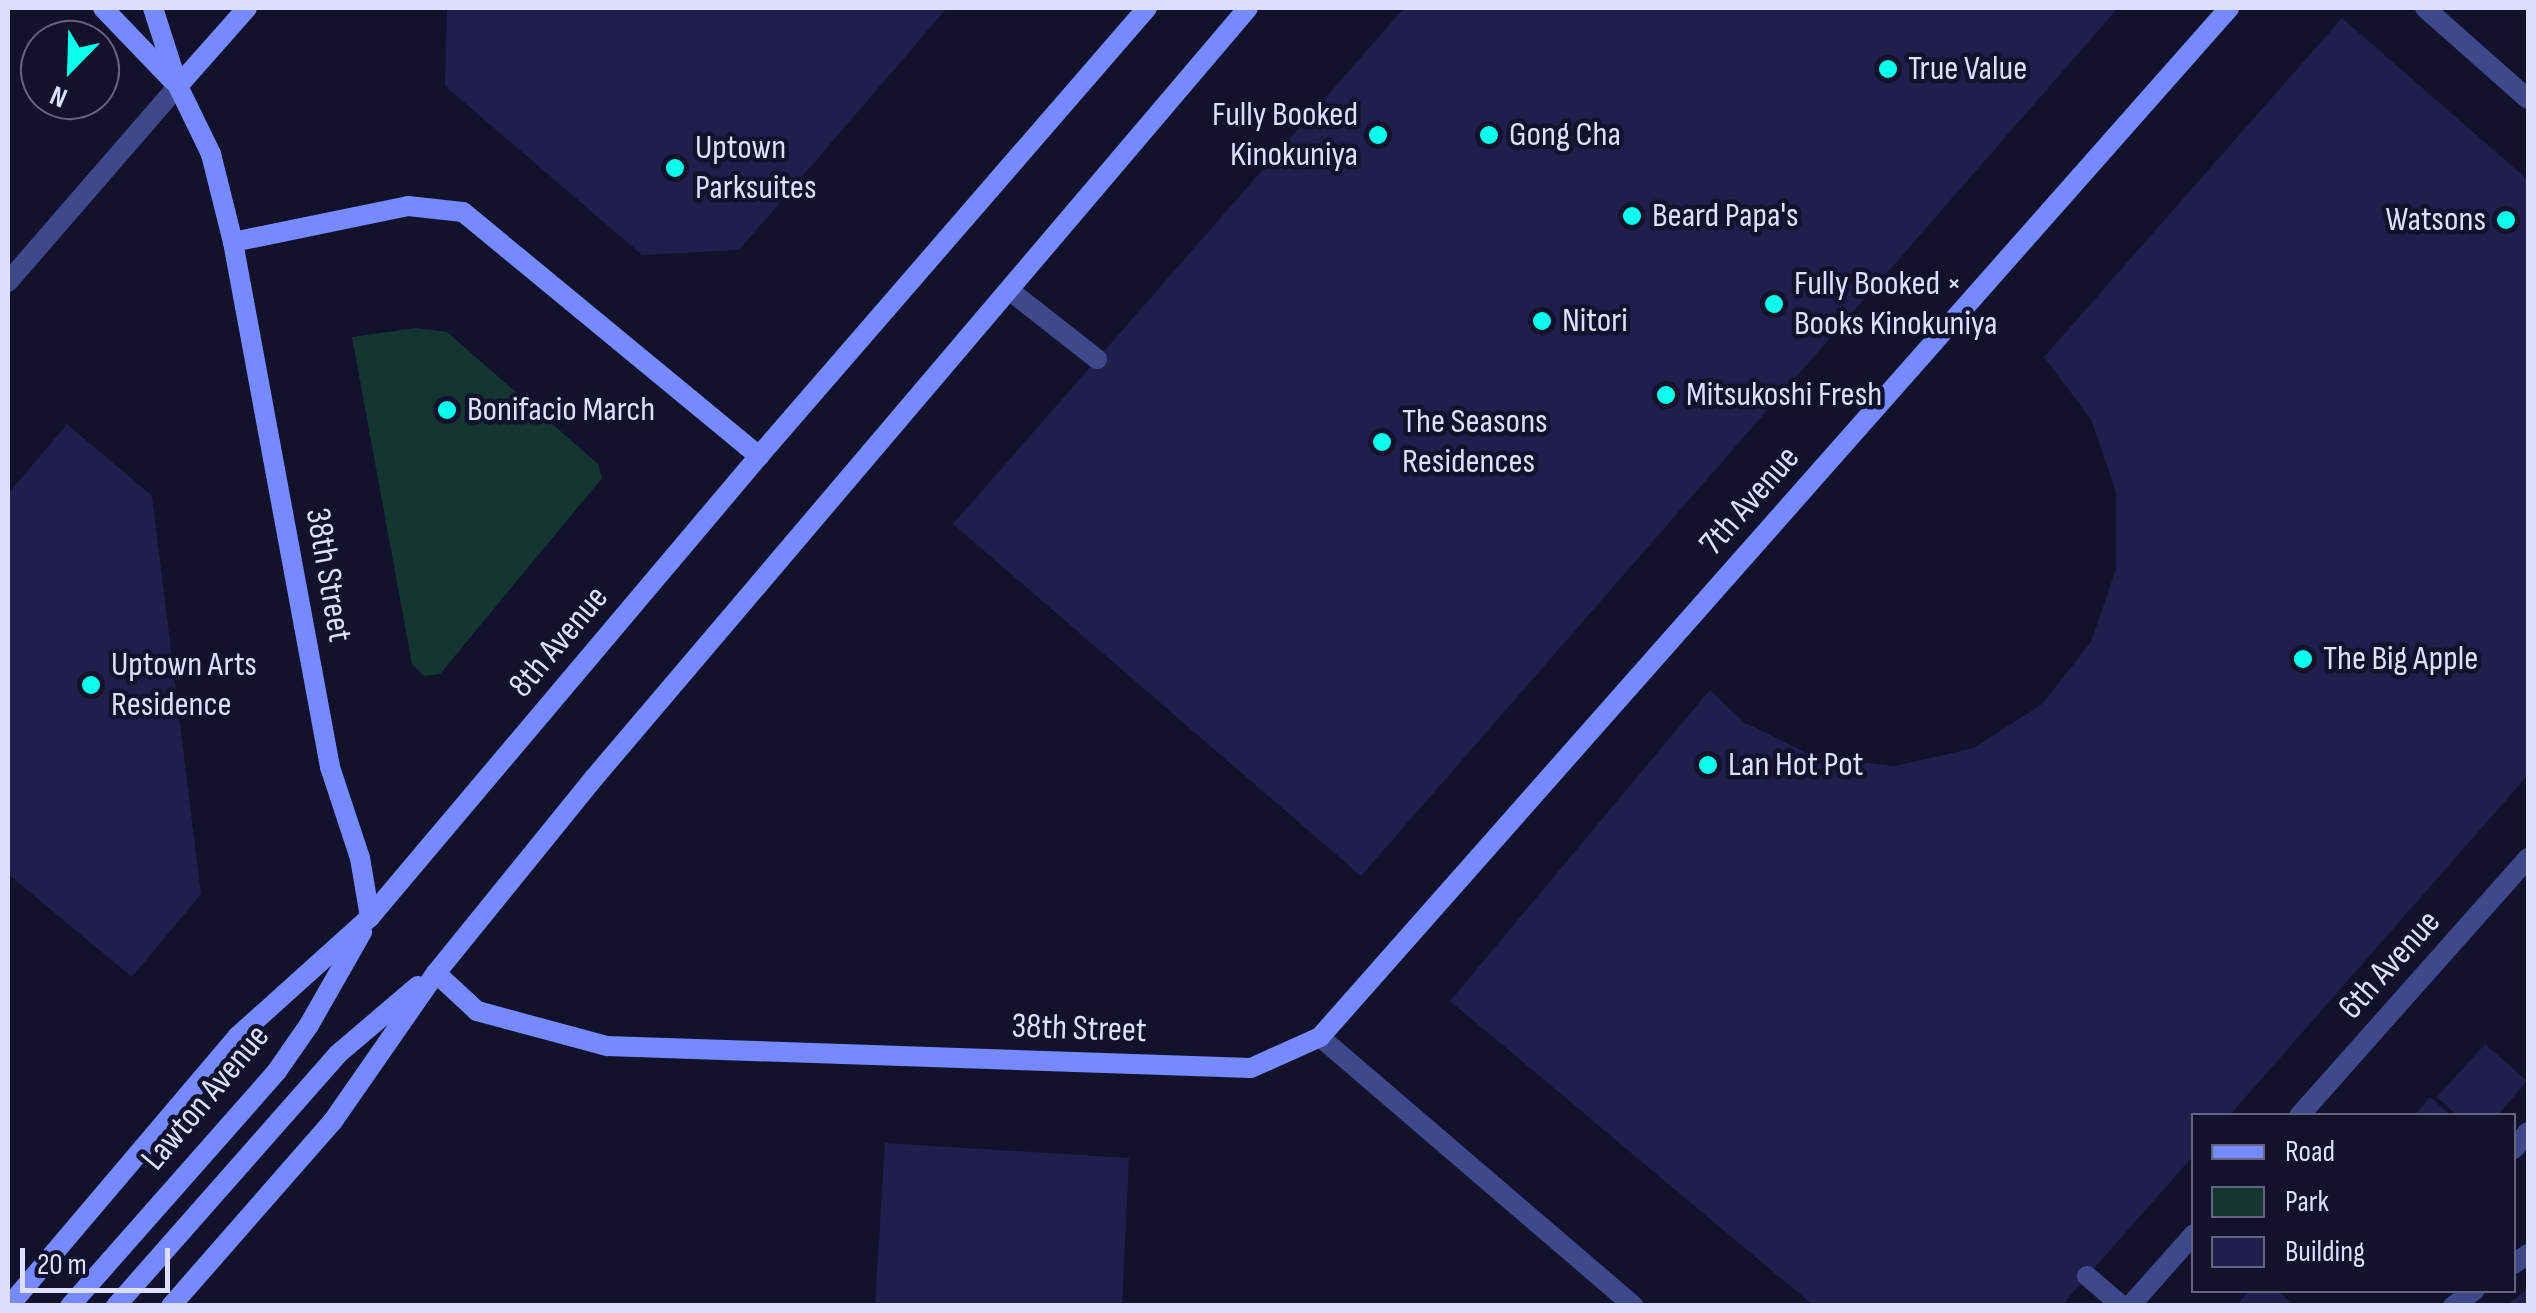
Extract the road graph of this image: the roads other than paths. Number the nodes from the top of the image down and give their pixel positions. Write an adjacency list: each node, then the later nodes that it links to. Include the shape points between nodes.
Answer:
1 (103, 8): 8 (main road, 38th Street)
2 (153, 8): 8 (main road, 38th Street)
3 (247, 8): 8 (main road)
4 (1147, 8): 14 (main road, 8th Avenue)
5 (1248, 8): 12 (main road)
6 (2229, 8): 18 (main road, 7th Avenue)
7 (2425, 8): 9 (street)
8 (178, 86): 10 (main road, 38th Street, via 211,154); 11 (street)
9 (2528, 99)
10 (233, 242): 14 (main road, via 408,206 463,212); 16 (main road, 38th Street, via 330,767 360,858)
11 (8, 282)
12 (1009, 290): 13 (street); 17 (main road)
13 (1097, 359)
14 (759, 456): 16 (main road, 8th Avenue)
15 (2528, 858): 19 (street, 6th Avenue)
16 (370, 917): 22 (main road, 8th Avenue, via 238,1036); 23 (main road, Lawton Avenue, via 276,1070)
17 (436, 972): 18 (main road, 38th Street, via 477,1011 608,1046 1251,1068); 24 (main road, Lawton Avenue, via 338,1054); 25 (main road, via 333,1121)
18 (1320, 1037): 26 (street)
19 (2302, 1113)
20 (2191, 1237): 27 (street)
21 (2087, 1276): 27 (street)
22 (9, 1306)
23 (70, 1306)
24 (116, 1306)
25 (172, 1306)
26 (1634, 1306)
27 (2126, 1306)

